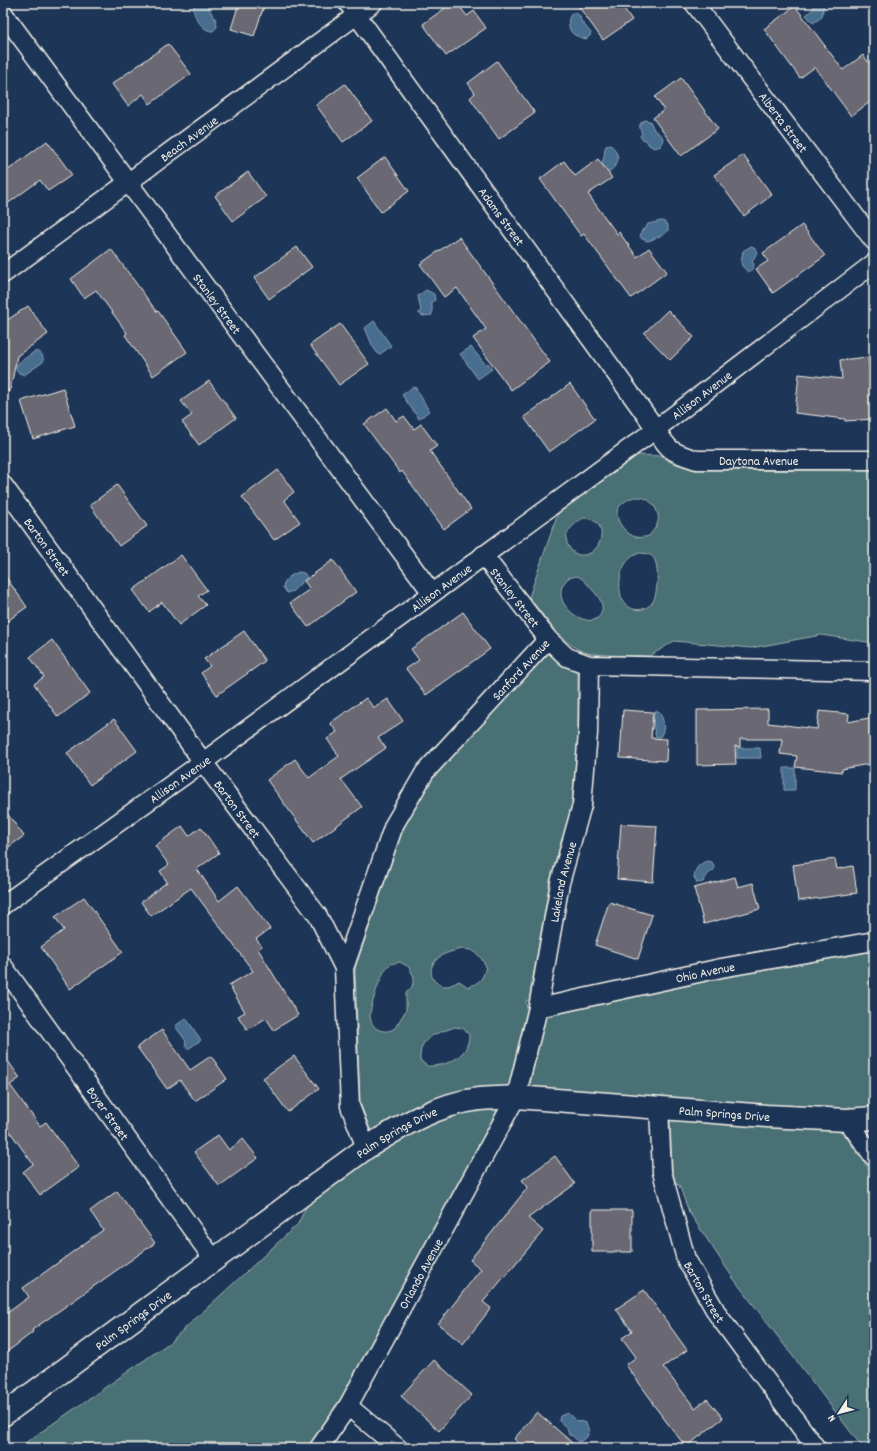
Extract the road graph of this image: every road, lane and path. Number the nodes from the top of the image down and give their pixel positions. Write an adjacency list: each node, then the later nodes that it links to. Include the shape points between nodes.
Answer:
1 (373, 3): 3 (street, Beach Avenue)
2 (694, 3): 6 (street, Alberta Street)
3 (352, 9): 5 (street, Beach Avenue); 9 (street, Adams Street)
4 (3, 13): 5 (street, Stanley Street)
5 (128, 182): 8 (street, Beach Avenue); 13 (street, Stanley Street)
6 (874, 241)
7 (874, 263): 9 (street, Allison Avenue)
8 (3, 274)
9 (656, 429): 10 (street, Daytona Avenue, via 664,443 674,452 696,460); 12 (street, Allison Avenue)
10 (874, 460)
11 (3, 485): 17 (street, Barton Street)
12 (483, 556): 13 (street, Allison Avenue); 14 (street, Stanley Street)
13 (432, 593): 17 (street, Allison Avenue)
14 (548, 638): 15 (street, Sanford Avenue, via 567,656); 21 (street, Sanford Avenue, via 425,772 394,825)
15 (589, 665): 16 (street, Sanford Avenue); 22 (street, Lakeland Avenue, via 588,733 582,804 560,883)
16 (874, 670)
17 (203, 762): 18 (street, Allison Avenue); 21 (street, Barton Street, via 318,916)
18 (3, 905)
19 (874, 941): 22 (street, Ohio Avenue, via 722,968)
20 (3, 966): 29 (street, Boyer Street)
21 (344, 968): 27 (street, Barton Street, via 350,1106)
22 (538, 1008): 23 (street, Lakeland Avenue)
23 (516, 1097): 24 (street, Palm Springs Drive); 27 (street, Palm Springs Drive, via 478,1100 444,1107 407,1123); 30 (street, Orlando Avenue)
24 (659, 1108): 26 (street, Palm Springs Drive); 34 (street, Barton Street, via 662,1172 686,1259 718,1315)
25 (874, 1118): 26 (street, Palm Springs Drive)
26 (847, 1120): 28 (street)
27 (366, 1148): 29 (street, Palm Springs Drive)
28 (874, 1157)
29 (214, 1260): 31 (street, Palm Springs Drive)
30 (348, 1406): 32 (street, Orlando Avenue); 33 (street)
31 (3, 1415)
32 (319, 1448)
33 (398, 1448)
34 (816, 1448)

